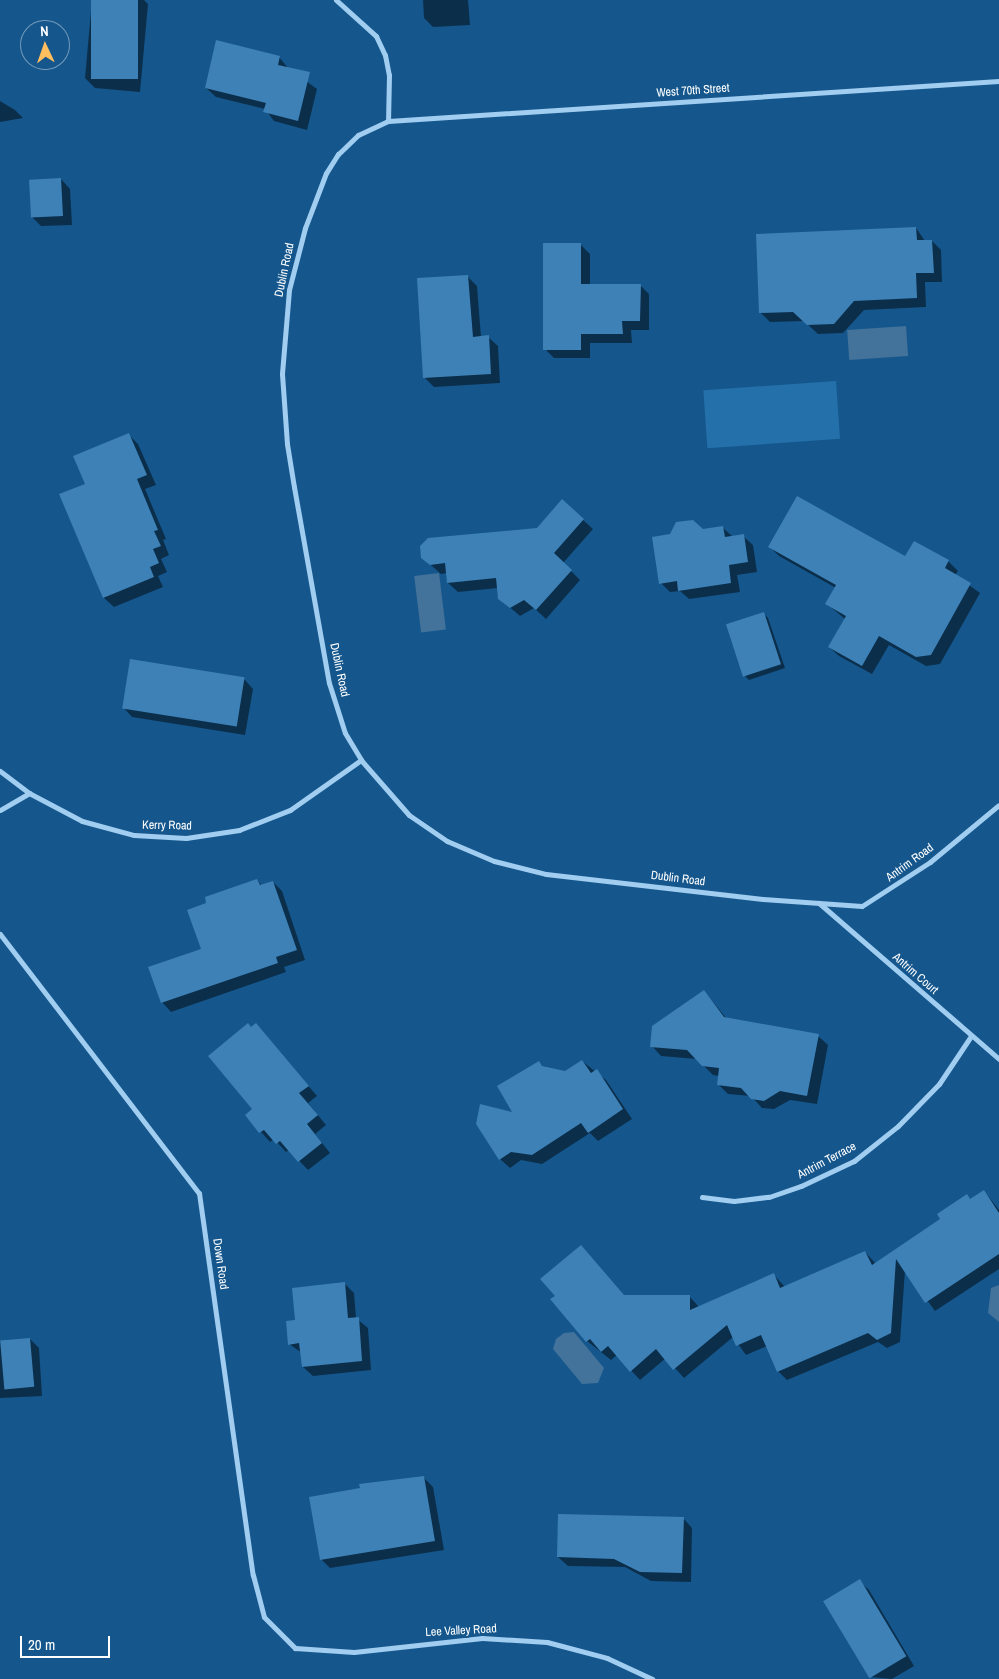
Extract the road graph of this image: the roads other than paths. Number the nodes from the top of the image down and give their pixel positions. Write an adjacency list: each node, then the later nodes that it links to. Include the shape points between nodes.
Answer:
1 (336, 0): 3 (street, via 376,36 385,54 389,75)
2 (999, 81): 3 (street, West 70th Street)
3 (388, 121): 4 (street, Dublin Road, via 358,135 338,154 326,173 305,228 289,290 282,374 287,444 329,682 345,733)
4 (361, 760): 6 (street, Kerry Road, via 290,810 239,830 186,838 134,835 82,821); 9 (street, Dublin Road, via 409,815 447,841 494,861 546,874 763,899)
5 (0, 771): 6 (street, Kerry Road)
6 (30, 793): 8 (street)
7 (999, 805): 9 (street, Antrim Road, via 930,862 862,906)
8 (0, 810)
9 (819, 902): 11 (street, Antrim Court)
10 (0, 934): 14 (street, Down Road, via 199,1193 253,1574 264,1617)
11 (972, 1036): 12 (street, Antrim Court); 13 (street, Antrim Terrace, via 939,1084 898,1126 854,1160 801,1186 769,1197 734,1201)
12 (999, 1059)
13 (702, 1197)
14 (295, 1648): 15 (street, Lee Valley Road, via 354,1652 482,1638 547,1642 607,1658)
15 (652, 1679)

